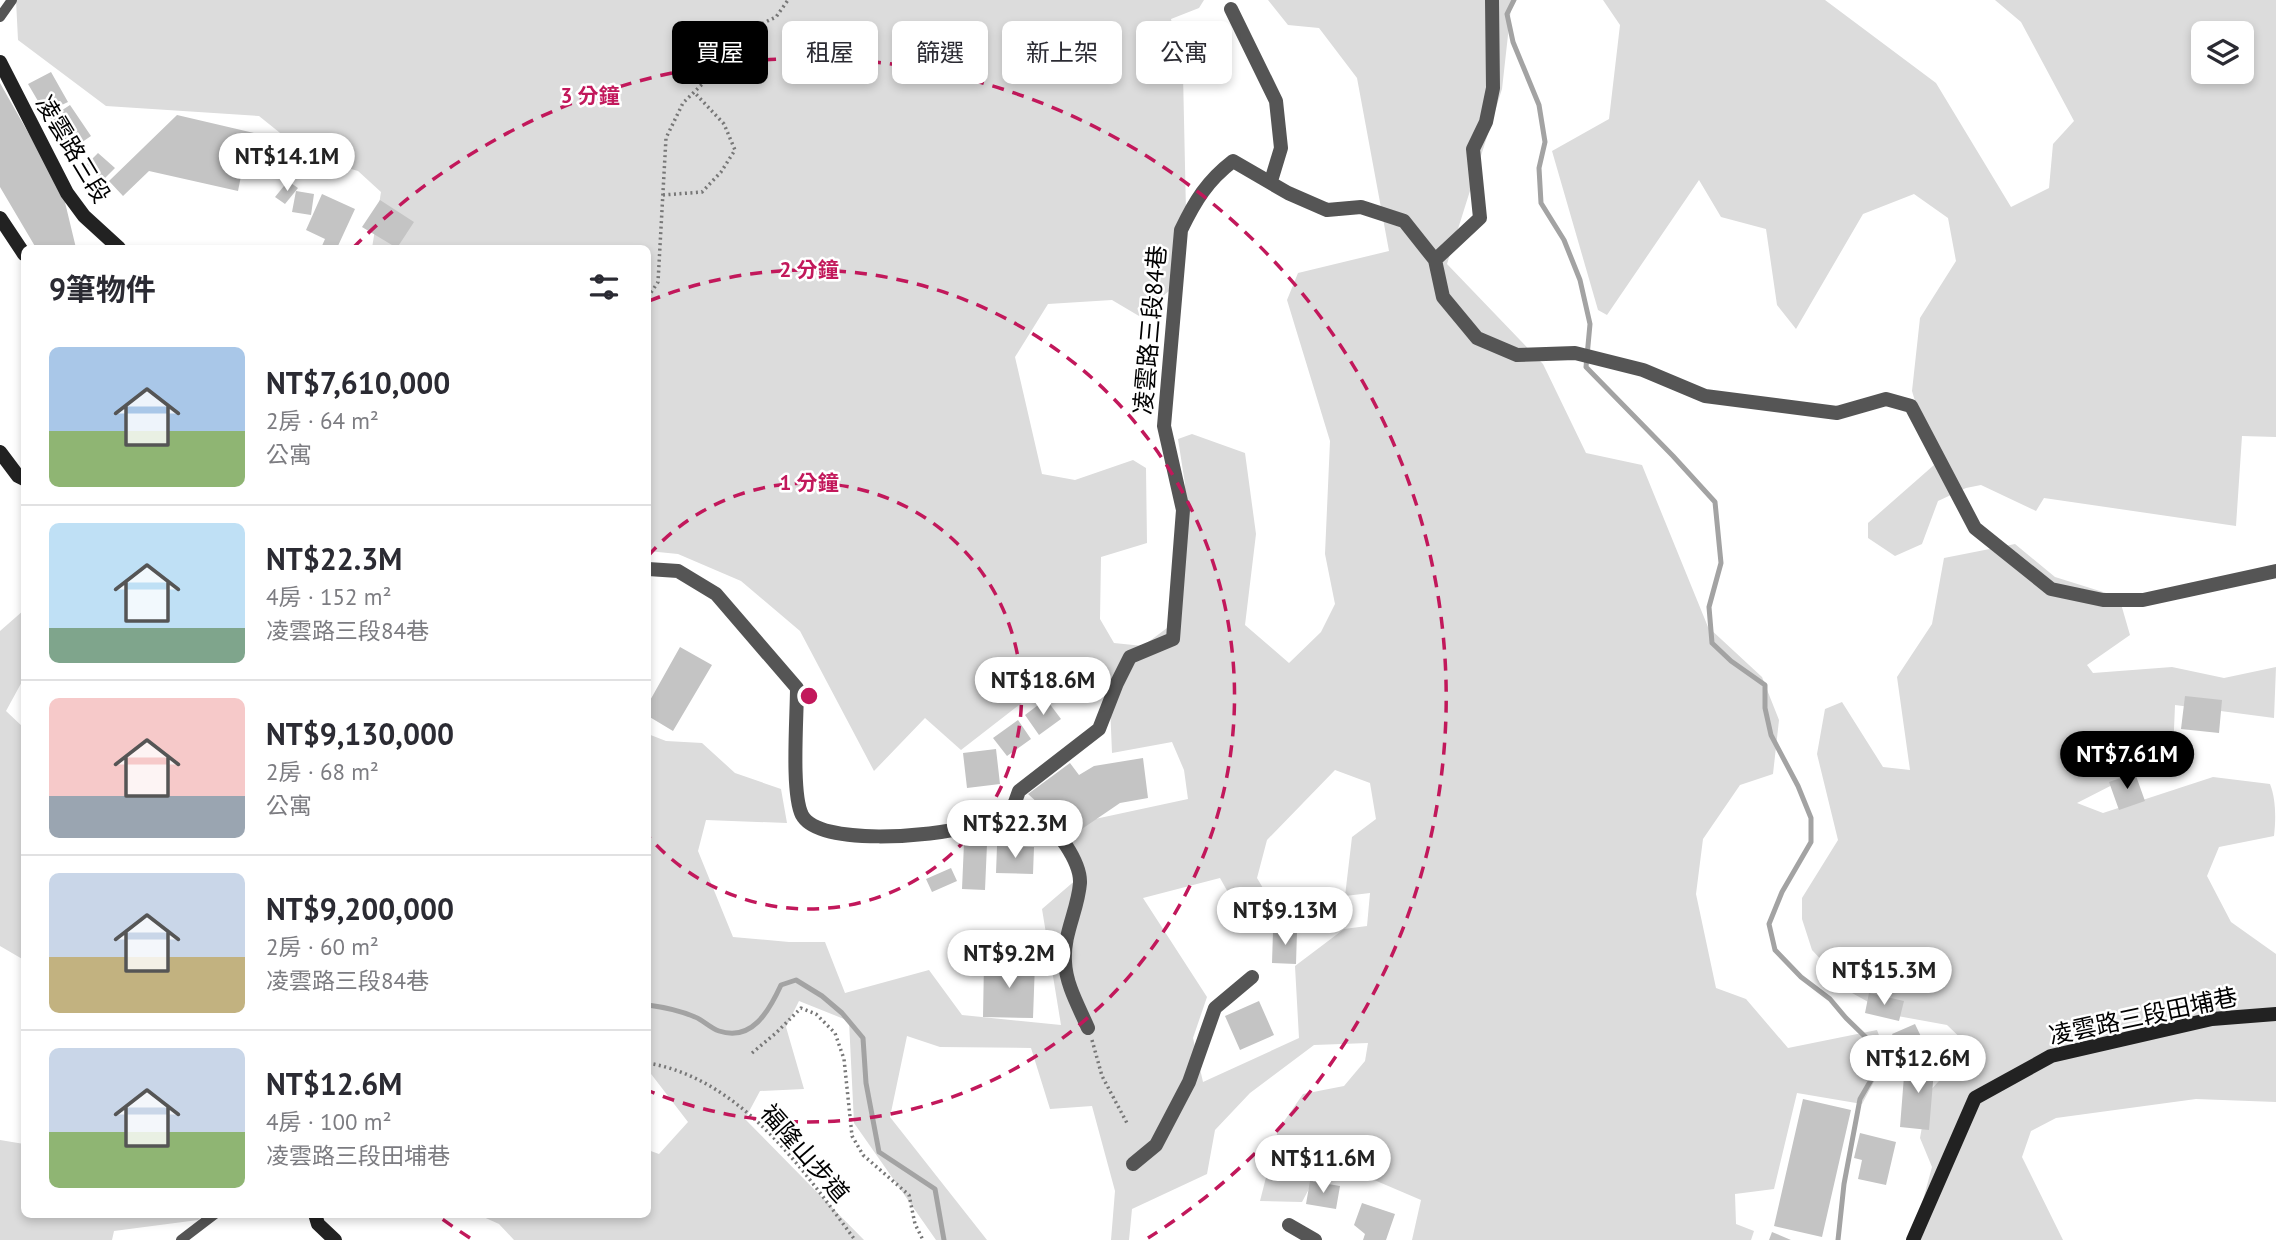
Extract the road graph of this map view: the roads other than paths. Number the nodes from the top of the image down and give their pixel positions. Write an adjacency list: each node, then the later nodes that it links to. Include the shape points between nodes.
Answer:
1 (12, 0): 4 (lane)
2 (1492, 0): 10 (street, via 1493,88 1486,122 1473,149 1480,218)
3 (1231, 9): 6 (street, via 1276,101 1281,148)
4 (0, 17)
5 (0, 62): 8 (street, 凌雲路三段, via 67,193)
6 (1271, 181): 10 (street, 凌雲路三段84巷, via 1326,210 1362,207 1404,221); 15 (street, 凌雲路三段84巷, via 1233,161 1213,177 1181,230 1164,426 1183,510 1173,639 1130,657 1099,729 1019,791)
7 (0, 218): 9 (street)
8 (116, 245)
9 (21, 250)
10 (1435, 260): 14 (street, via 1443,296 1477,338 1517,355 1575,354 1599,359 1643,370 1705,396 1837,413 1886,400 1912,406 1975,528 2050,589 2103,600 2143,600)
11 (0, 452): 12 (street)
12 (21, 478)
13 (651, 569): 15 (street, 凌雲路三段84巷, via 678,571 716,594 797,688 796,798 803,818 842,835 932,835 969,827)
14 (2276, 571)
15 (1014, 805): 18 (street, via 1040,817 1078,863 1080,882 1067,931 1065,961 1068,981)
16 (1252, 977): 19 (street, via 1215,1008 1189,1082 1156,1145)
17 (2276, 1014): 26 (street, 凌雲路三段田埔巷, via 2212,1019 2051,1056 1975,1098)
18 (1088, 1028)
19 (1133, 1164)
20 (210, 1218): 23 (lane)
21 (316, 1218): 24 (street)
22 (1289, 1225): 25 (street)
23 (181, 1240)
24 (335, 1240)
25 (1315, 1240)
26 (1913, 1240)

